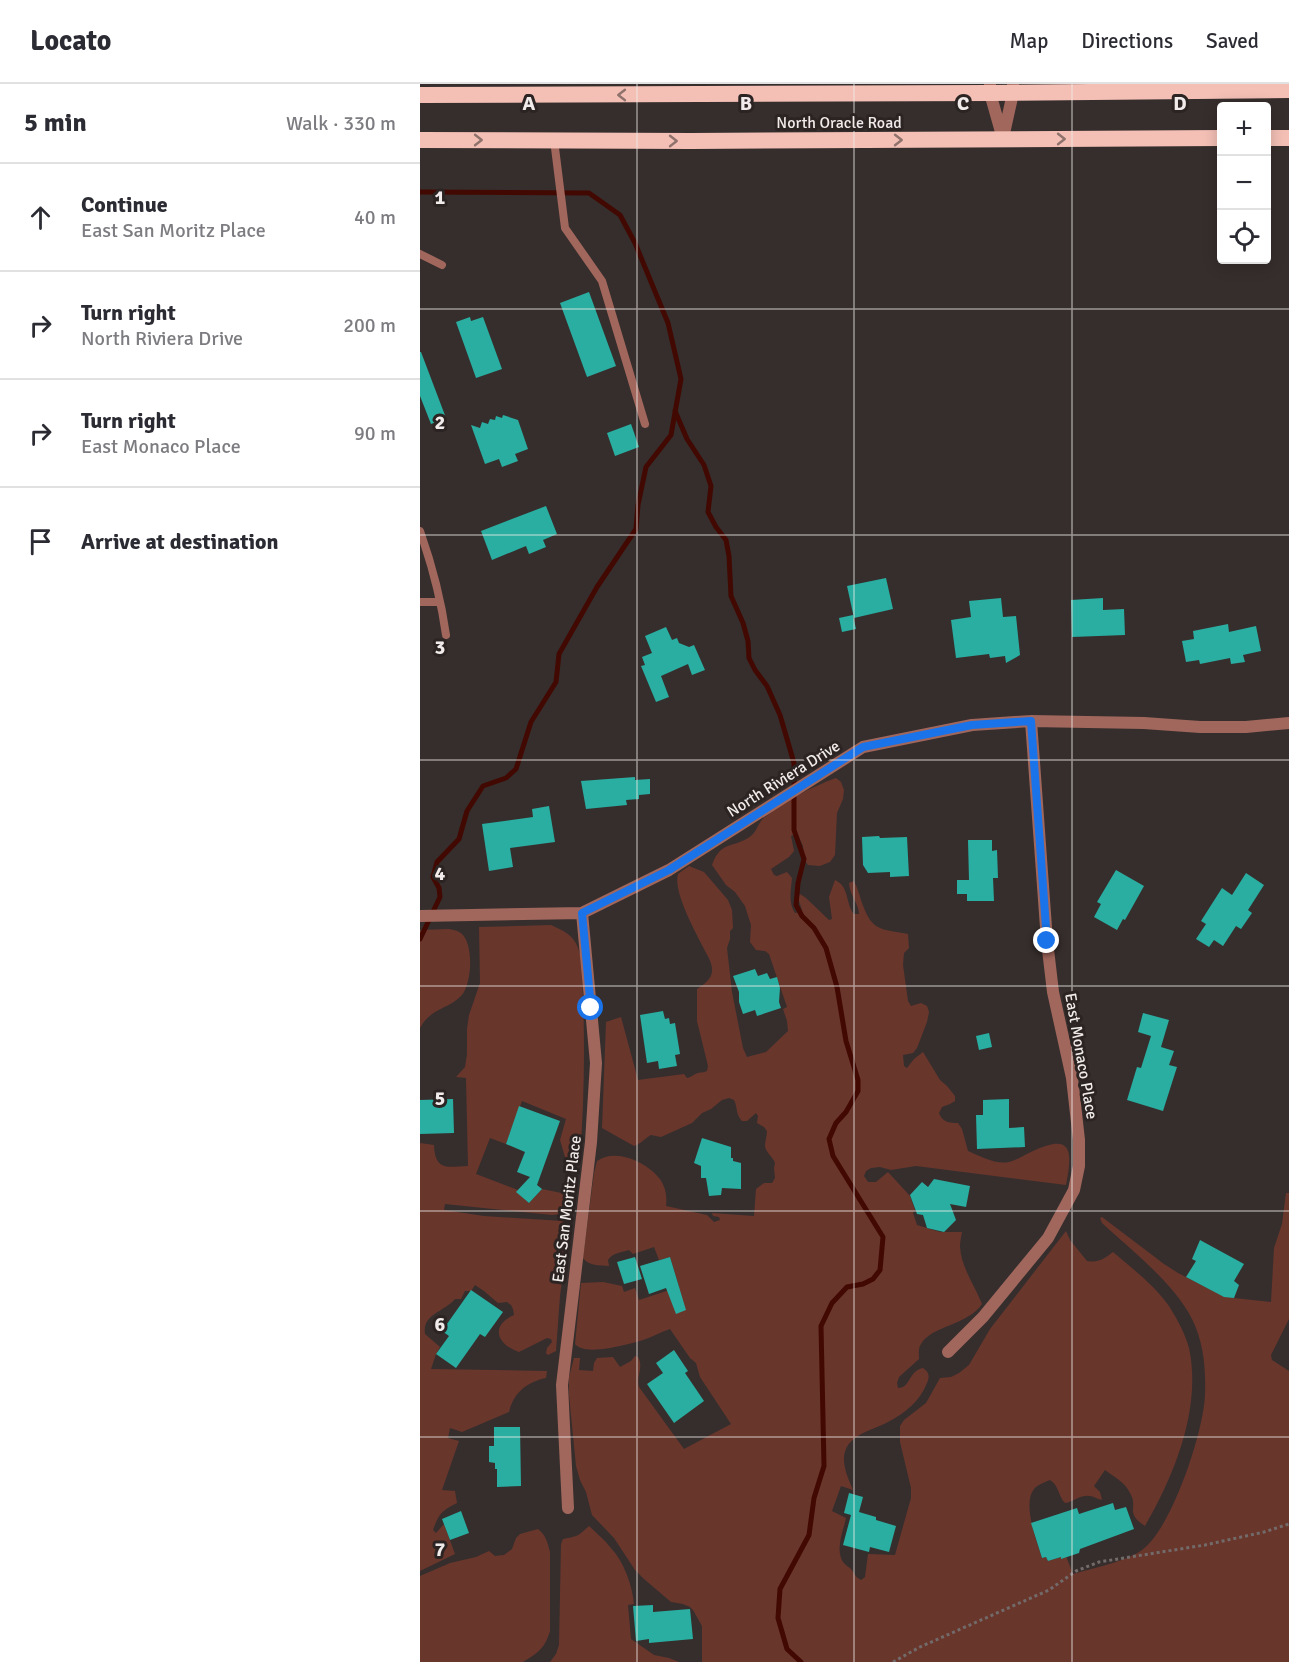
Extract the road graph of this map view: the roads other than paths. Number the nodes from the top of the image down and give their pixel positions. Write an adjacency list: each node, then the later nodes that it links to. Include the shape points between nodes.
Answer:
1 (1013, 88): 3 (highway, North Oracle Road); 4 (highway, North Oracle Road); 9 (street)
2 (889, 89): 3 (highway, North Oracle Road); 5 (highway, North Oracle Road, one-way to 5)
3 (990, 89): 9 (street)
4 (1289, 90)
5 (420, 94)
6 (1217, 138): 9 (highway, North Oracle Road, one-way to 6)
7 (1271, 138): 8 (highway)
8 (1289, 138)
9 (1003, 139): 11 (highway, North Oracle Road, one-way to 9)
10 (420, 140): 11 (highway, North Oracle Road, one-way to 11)
11 (554, 140): 14 (lane, via 565,228 602,281)
12 (420, 254): 13 (lane)
13 (442, 265)
14 (645, 424)
15 (420, 531): 17 (lane, via 433,566)
16 (420, 602): 17 (lane)
17 (440, 602): 18 (lane)
18 (446, 635)
19 (1031, 721): 20 (street, North Riviera Drive, via 1200,727); 21 (street, North Riviera Drive, via 972,725 863,747 669,870); 23 (street, East Monaco Place, via 1047,941 1053,992 1072,1078 1079,1166 1074,1190 1048,1238 983,1317)
20 (1289, 723)
21 (582, 913): 22 (street, North Riviera Drive); 24 (street, East San Moritz Place, via 596,1063 591,1142 562,1385)
22 (420, 916)
23 (948, 1352)
24 (568, 1508)

